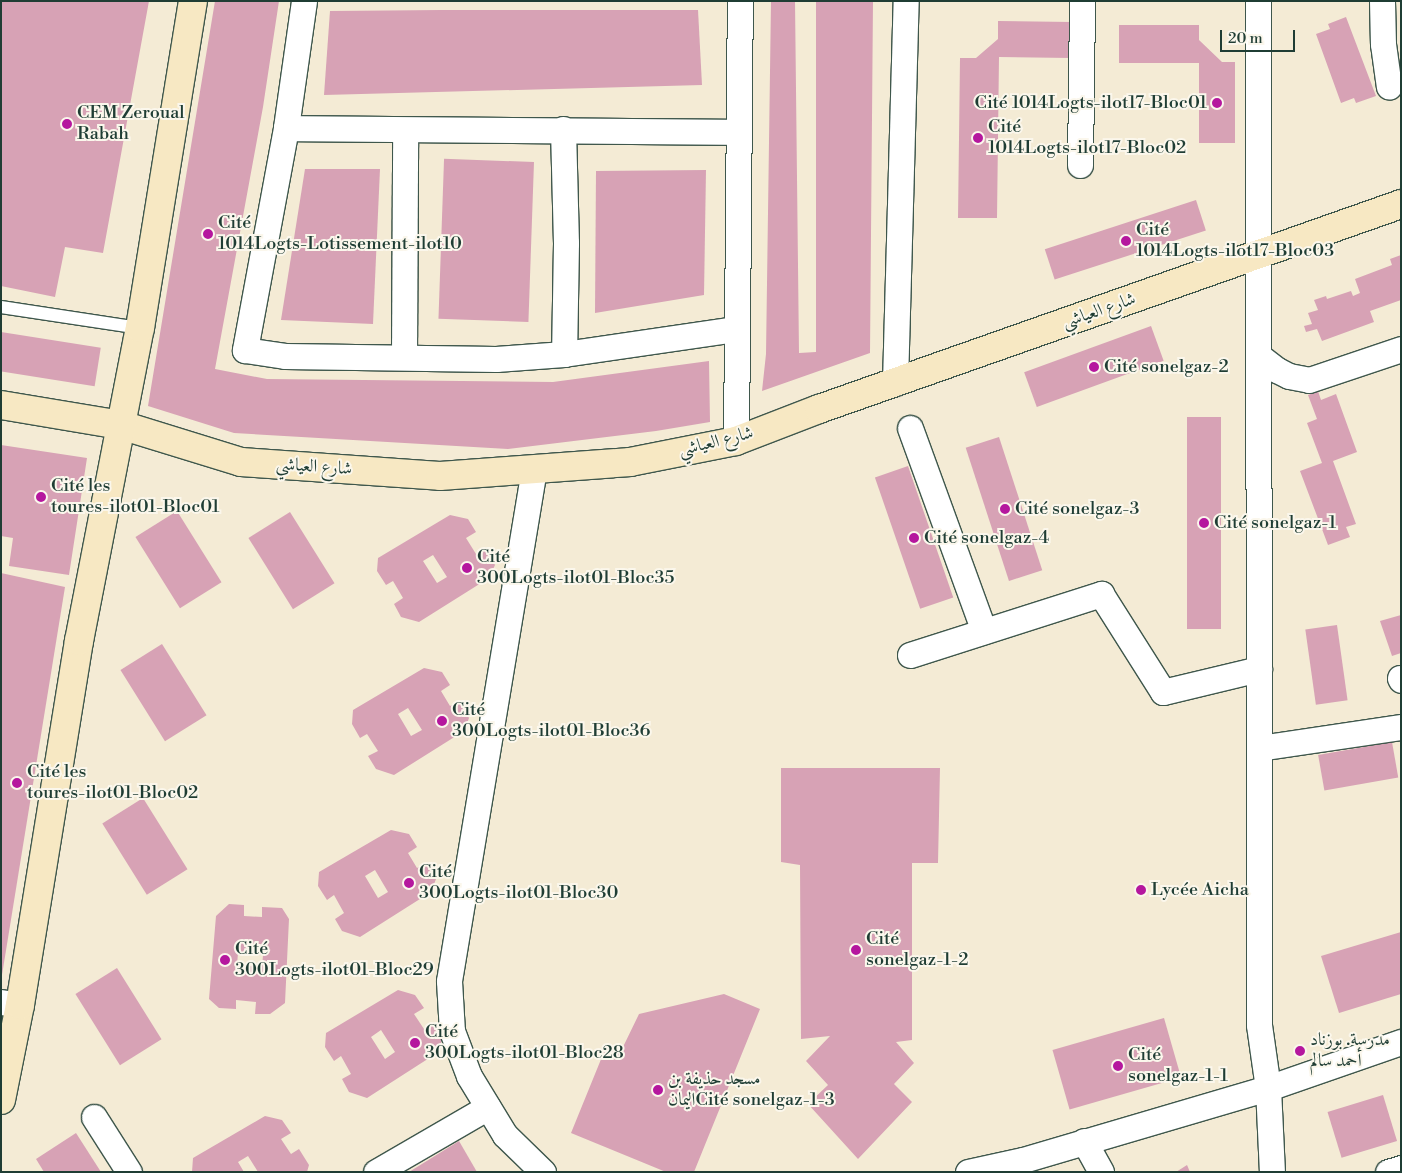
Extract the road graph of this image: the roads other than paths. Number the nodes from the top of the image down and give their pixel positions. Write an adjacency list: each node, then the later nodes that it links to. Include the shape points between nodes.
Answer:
1 (193, 1): 19 (street)
2 (304, 1): 11 (street)
3 (740, 1): 14 (street)
4 (906, 1): 25 (street)
5 (1082, 1): 15 (street)
6 (1258, 1): 17 (street)
7 (1382, 1): 10 (street)
8 (1392, 1): 9 (street)
9 (1401, 6)
10 (1389, 87)
11 (286, 128): 13 (street); 24 (street, via 245,350 285,356)
12 (563, 129): 13 (street); 14 (street); 22 (street)
13 (405, 130): 24 (street)
14 (738, 132): 20 (street)
15 (1080, 165)
16 (1401, 204): 17 (street, شارع العياشي)
17 (1259, 254): 23 (street); 25 (street, شارع العياشي)
18 (1, 307): 19 (lane)
19 (140, 328): 27 (street)
20 (736, 329): 22 (street); 29 (street)
21 (1401, 349): 23 (street, via 1309,380 1277,370)
22 (564, 354): 24 (street, via 496,359)
23 (1259, 356): 33 (street)
24 (404, 357)
25 (895, 383): 29 (street, شارع العياشي)
26 (1, 405): 27 (street, شارع العياشي)
27 (121, 425): 30 (street, شارع العياشي, via 241,462 440,476); 36 (street)
28 (910, 428): 31 (street)
29 (736, 441): 30 (street, شارع العياشي, via 630,462)
30 (534, 469): 40 (street, via 449,981 452,1031 469,1076)
31 (984, 631): 32 (street); 33 (street, via 1101,594 1164,692)
32 (910, 655)
33 (1259, 669): 35 (street)
34 (1401, 727): 35 (street)
35 (1259, 748): 38 (street, via 1259,1025)
36 (11, 1004): 39 (street)
37 (1401, 1042): 38 (street)
38 (1268, 1088): 42 (street); 49 (street)
39 (1, 1100)
40 (488, 1107): 45 (street); 46 (street, via 505,1135)
41 (94, 1117): 44 (street)
42 (1084, 1141): 47 (street, via 1023,1160); 48 (street)
43 (1401, 1168): 50 (street)
44 (129, 1172)
45 (376, 1172)
46 (543, 1172)
47 (968, 1172)
48 (1101, 1172)
49 (1272, 1172)
50 (1388, 1172)

